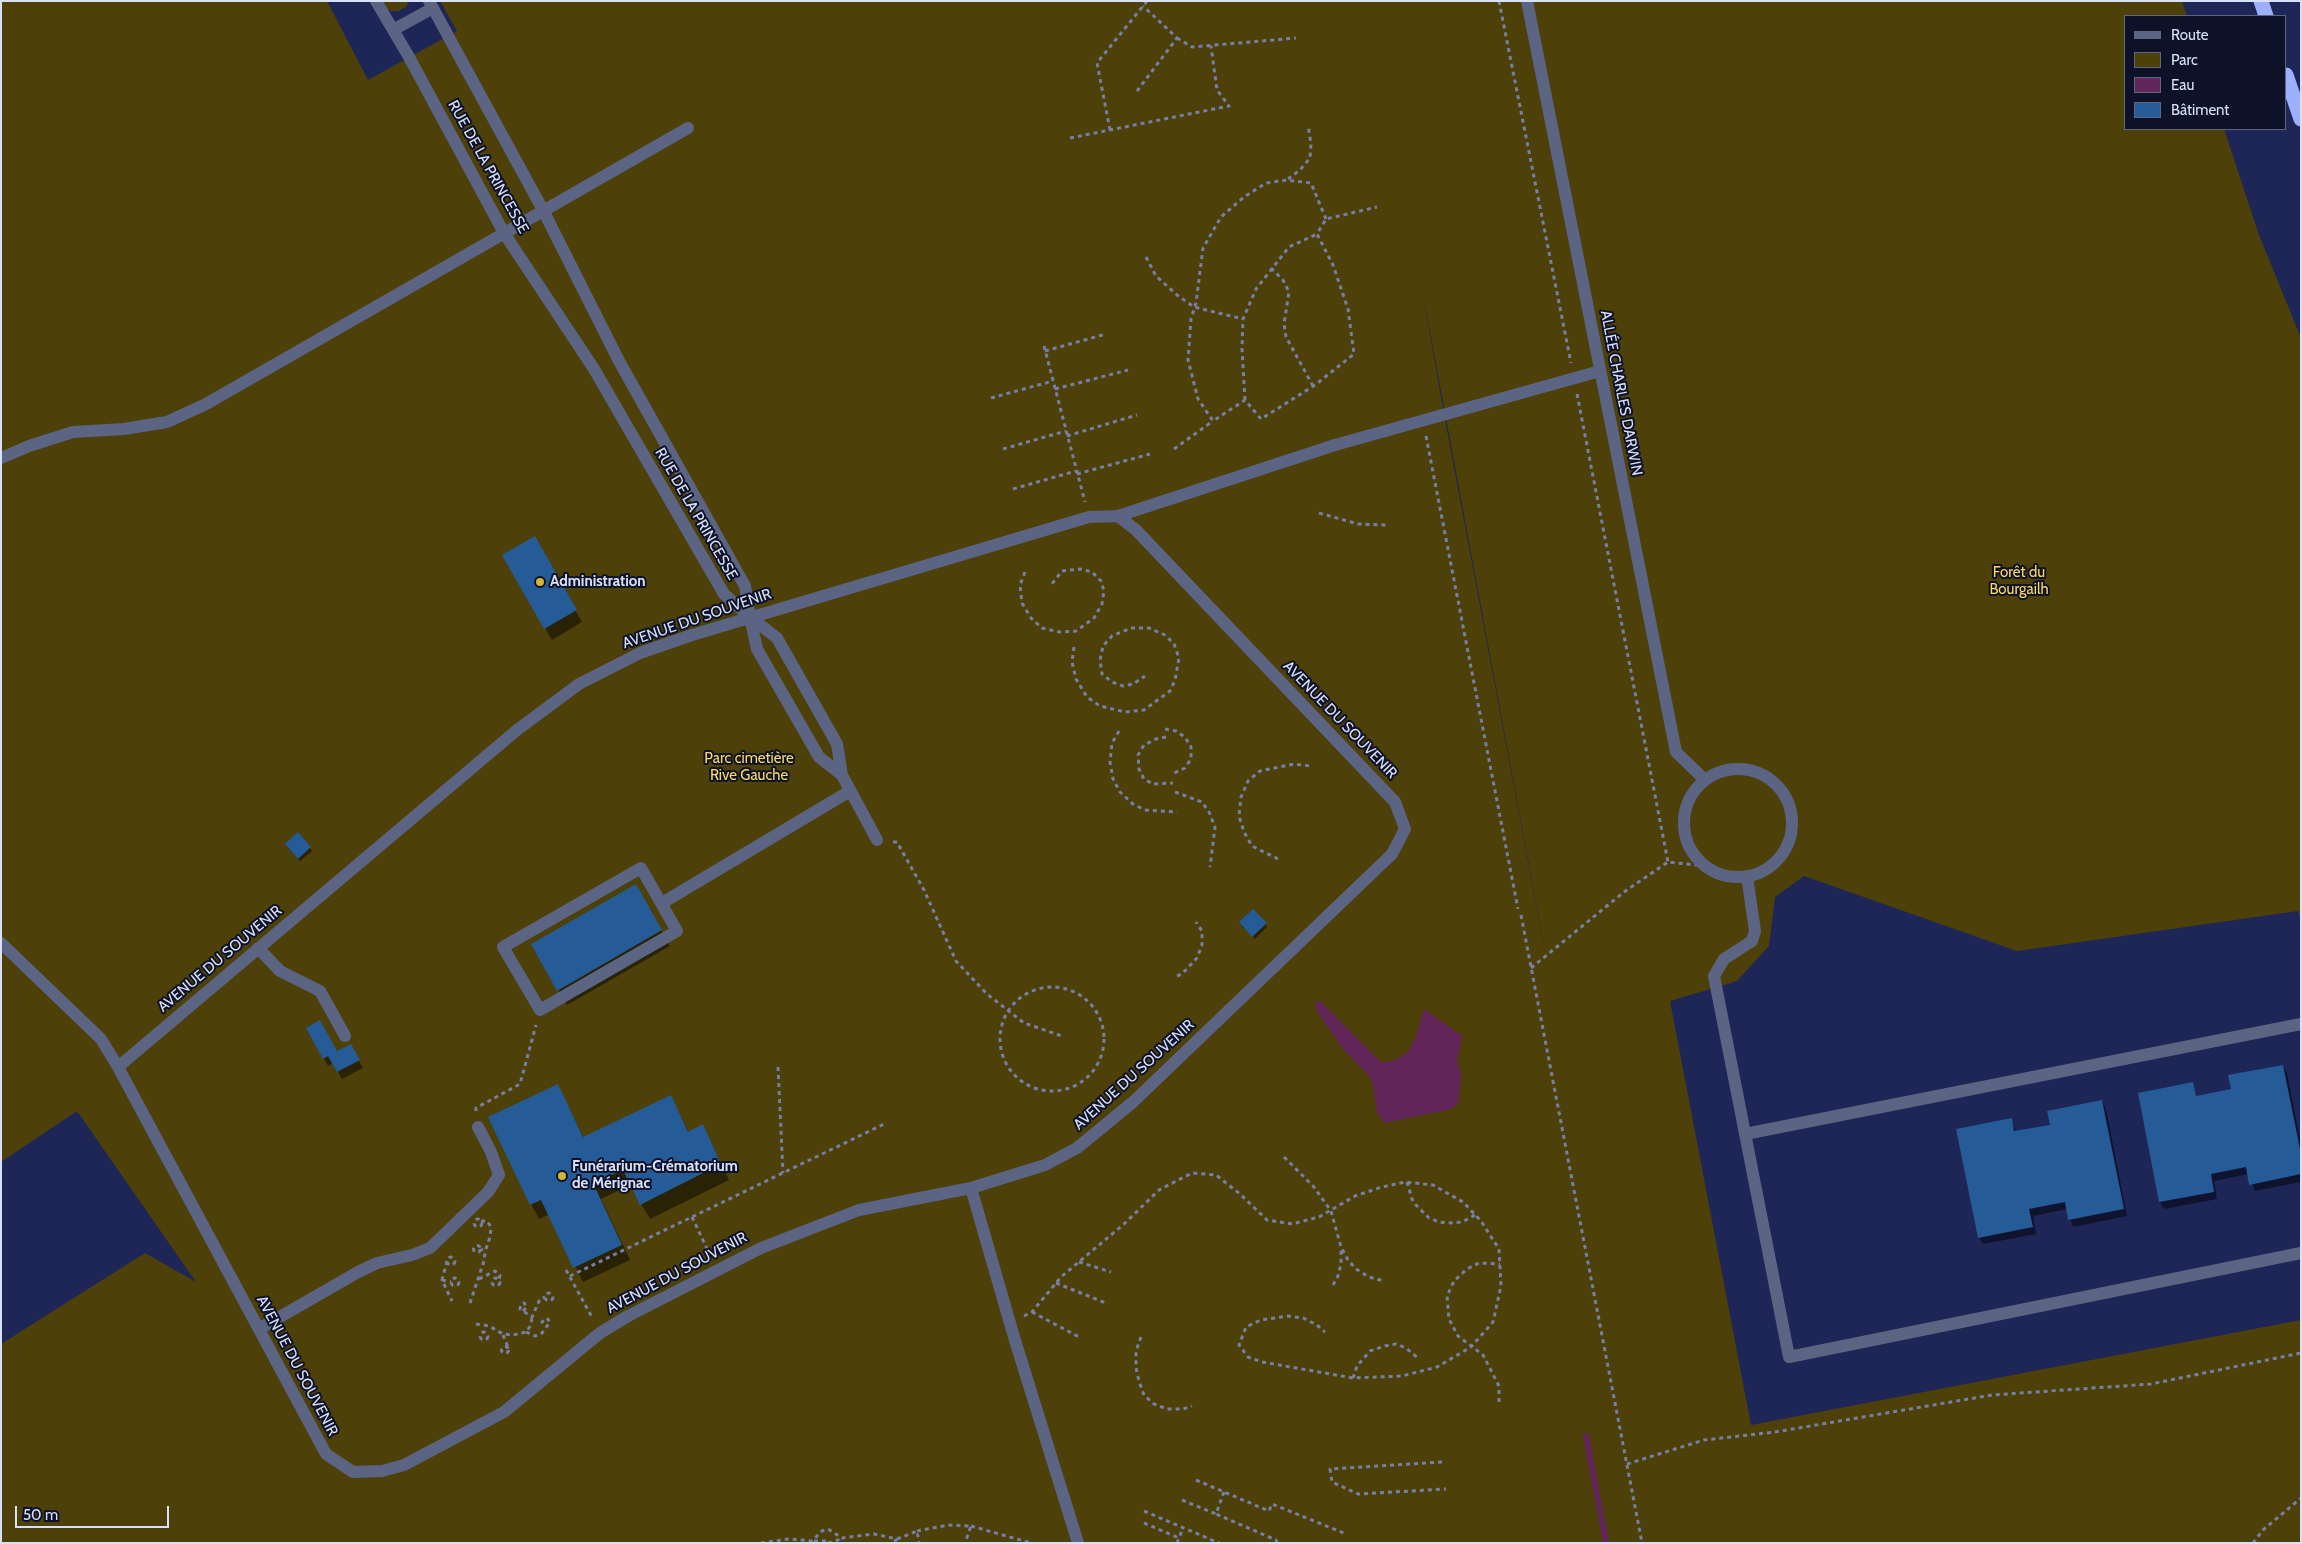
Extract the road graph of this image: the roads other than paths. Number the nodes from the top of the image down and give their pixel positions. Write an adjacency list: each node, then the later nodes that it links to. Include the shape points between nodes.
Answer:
1 (376, 1): 6 (street, RUE DE LA PRINCESSE)
2 (1527, 1): 12 (street, ALLÉE CHARLES DARWIN)
3 (2260, 1): 5 (highway)
4 (431, 5): 6 (street); 10 (street, RUE DE LA PRINCESSE)
5 (2266, 15)
6 (393, 30): 11 (street, RUE DE LA PRINCESSE)
7 (2287, 78): 8 (highway)
8 (2301, 119)
9 (688, 128): 10 (street)
10 (543, 210): 11 (street); 15 (street, RUE DE LA PRINCESSE, via 619,361 746,586)
11 (504, 233): 13 (street, via 206,404 167,422 73,432); 15 (street, RUE DE LA PRINCESSE, via 594,369 724,594)
12 (1600, 371): 14 (street, via 1335,445); 17 (street, ALLÉE CHARLES DARWIN, via 1676,752)
13 (1, 458)
14 (1118, 516): 15 (street, AVENUE DU SOUVENIR, via 1089,517); 29 (street, AVENUE DU SOUVENIR, via 1136,530 1395,802 1405,829 1392,854 1126,1108 1077,1148 1044,1165)
15 (750, 617): 16 (street, via 757,649 819,757); 16 (street, via 777,638 837,744); 23 (street, AVENUE DU SOUVENIR, via 640,653 579,684 517,730)
16 (842, 776): 18 (street)
17 (1705, 780): 20 (street, via 1697,787 1684,815 1684,834 1691,852 1705,866 1721,875); 20 (street, via 1722,772 1740,769 1759,773 1781,790 1790,807 1792,827 1788,845 1775,862 1759,873)
18 (850, 791): 19 (street); 21 (street)
19 (877, 840)
20 (1747, 876): 28 (street, via 1756,930 1752,941 1724,959 1714,976)
21 (662, 904): 21 (street, via 677,931 540,1010 503,947 641,868)
22 (1, 943): 26 (street, via 102,1039)
23 (258, 948): 25 (street, via 280,971 320,991); 26 (street, AVENUE DU SOUVENIR)
24 (2301, 1024): 28 (street)
25 (345, 1036)
26 (118, 1067): 31 (street, AVENUE DU SOUVENIR)
27 (478, 1127): 31 (street, via 498,1175 488,1192 430,1248 358,1272)
28 (1745, 1134): 30 (street, via 1789,1357)
29 (971, 1188): 31 (street, AVENUE DU SOUVENIR, via 859,1210 761,1248 600,1333 504,1412 404,1465 368,1473 346,1469 326,1454); 32 (street)
30 (2301, 1253)
31 (259, 1329)
32 (1078, 1543)

